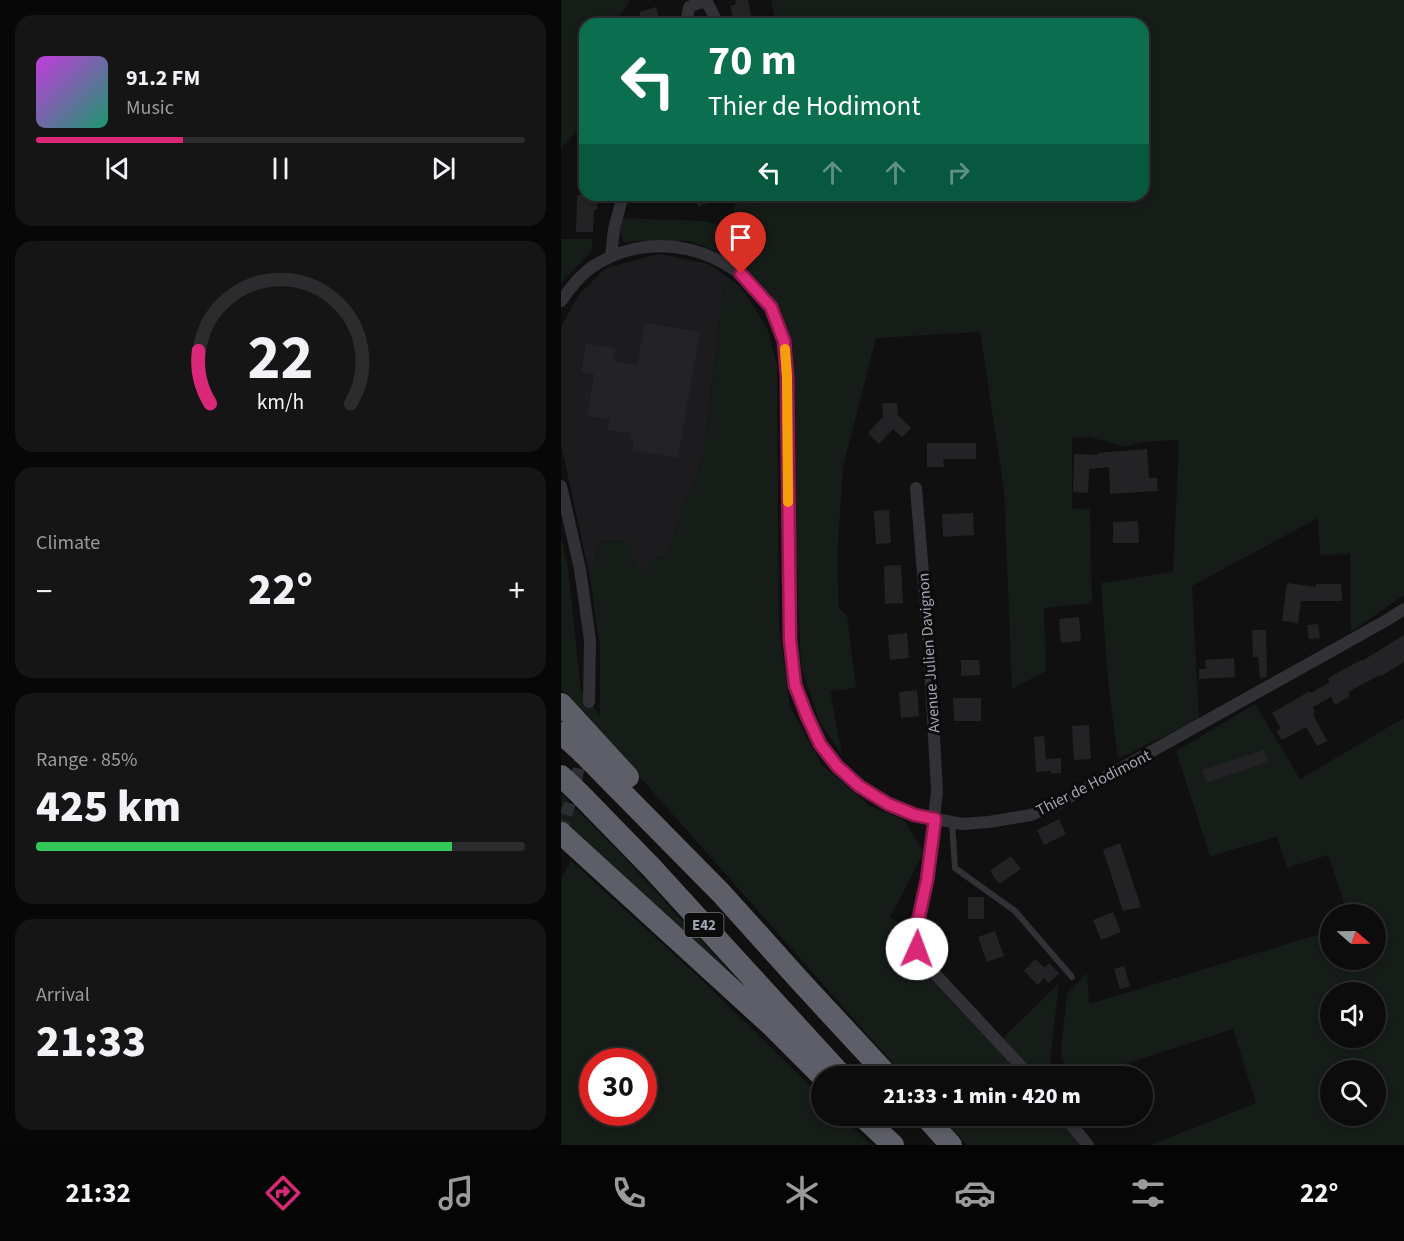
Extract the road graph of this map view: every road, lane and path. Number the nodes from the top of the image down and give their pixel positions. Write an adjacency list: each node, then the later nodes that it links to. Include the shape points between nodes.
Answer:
1 (703, 1): 2 (street, via 689,7); 3 (street)
2 (687, 18)
3 (715, 18)
4 (621, 201): 5 (street)
5 (611, 256): 6 (street, Thier de Hodimont, via 574,283); 14 (street, Thier de Hodimont, via 640,247 695,250 741,274 771,307 784,341 787,377 790,640 795,685 820,744 837,766 888,804)
6 (561, 301)
7 (561, 486): 10 (street, via 580,569 590,640)
8 (916, 488): 14 (street, Avenue Julien Davignon, via 929,646)
9 (1404, 609): 15 (street, Thier de Hodimont, via 1059,803 1011,819)
10 (589, 702)
11 (561, 704): 17 (highway, via 644,795)
12 (561, 733): 17 (highway, E42)
13 (561, 776): 20 (highway, E42, via 651,867)
14 (935, 819): 15 (street, Thier de Hodimont); 22 (street, Avenue Julien Davignon, via 915,935 917,949 925,963)
15 (952, 822): 18 (lane, via 955,868 1015,911)
16 (561, 833): 19 (highway)
17 (721, 893): 21 (highway, E42)
18 (1072, 977)
19 (812, 1066)
20 (833, 1066)
21 (879, 1066)
22 (1021, 1066)
23 (873, 1126): 27 (highway)
24 (887, 1126): 28 (highway)
25 (934, 1126): 29 (highway)
26 (1072, 1126): 30 (street)
27 (893, 1145)
28 (905, 1145)
29 (951, 1145)
30 (1087, 1145)

